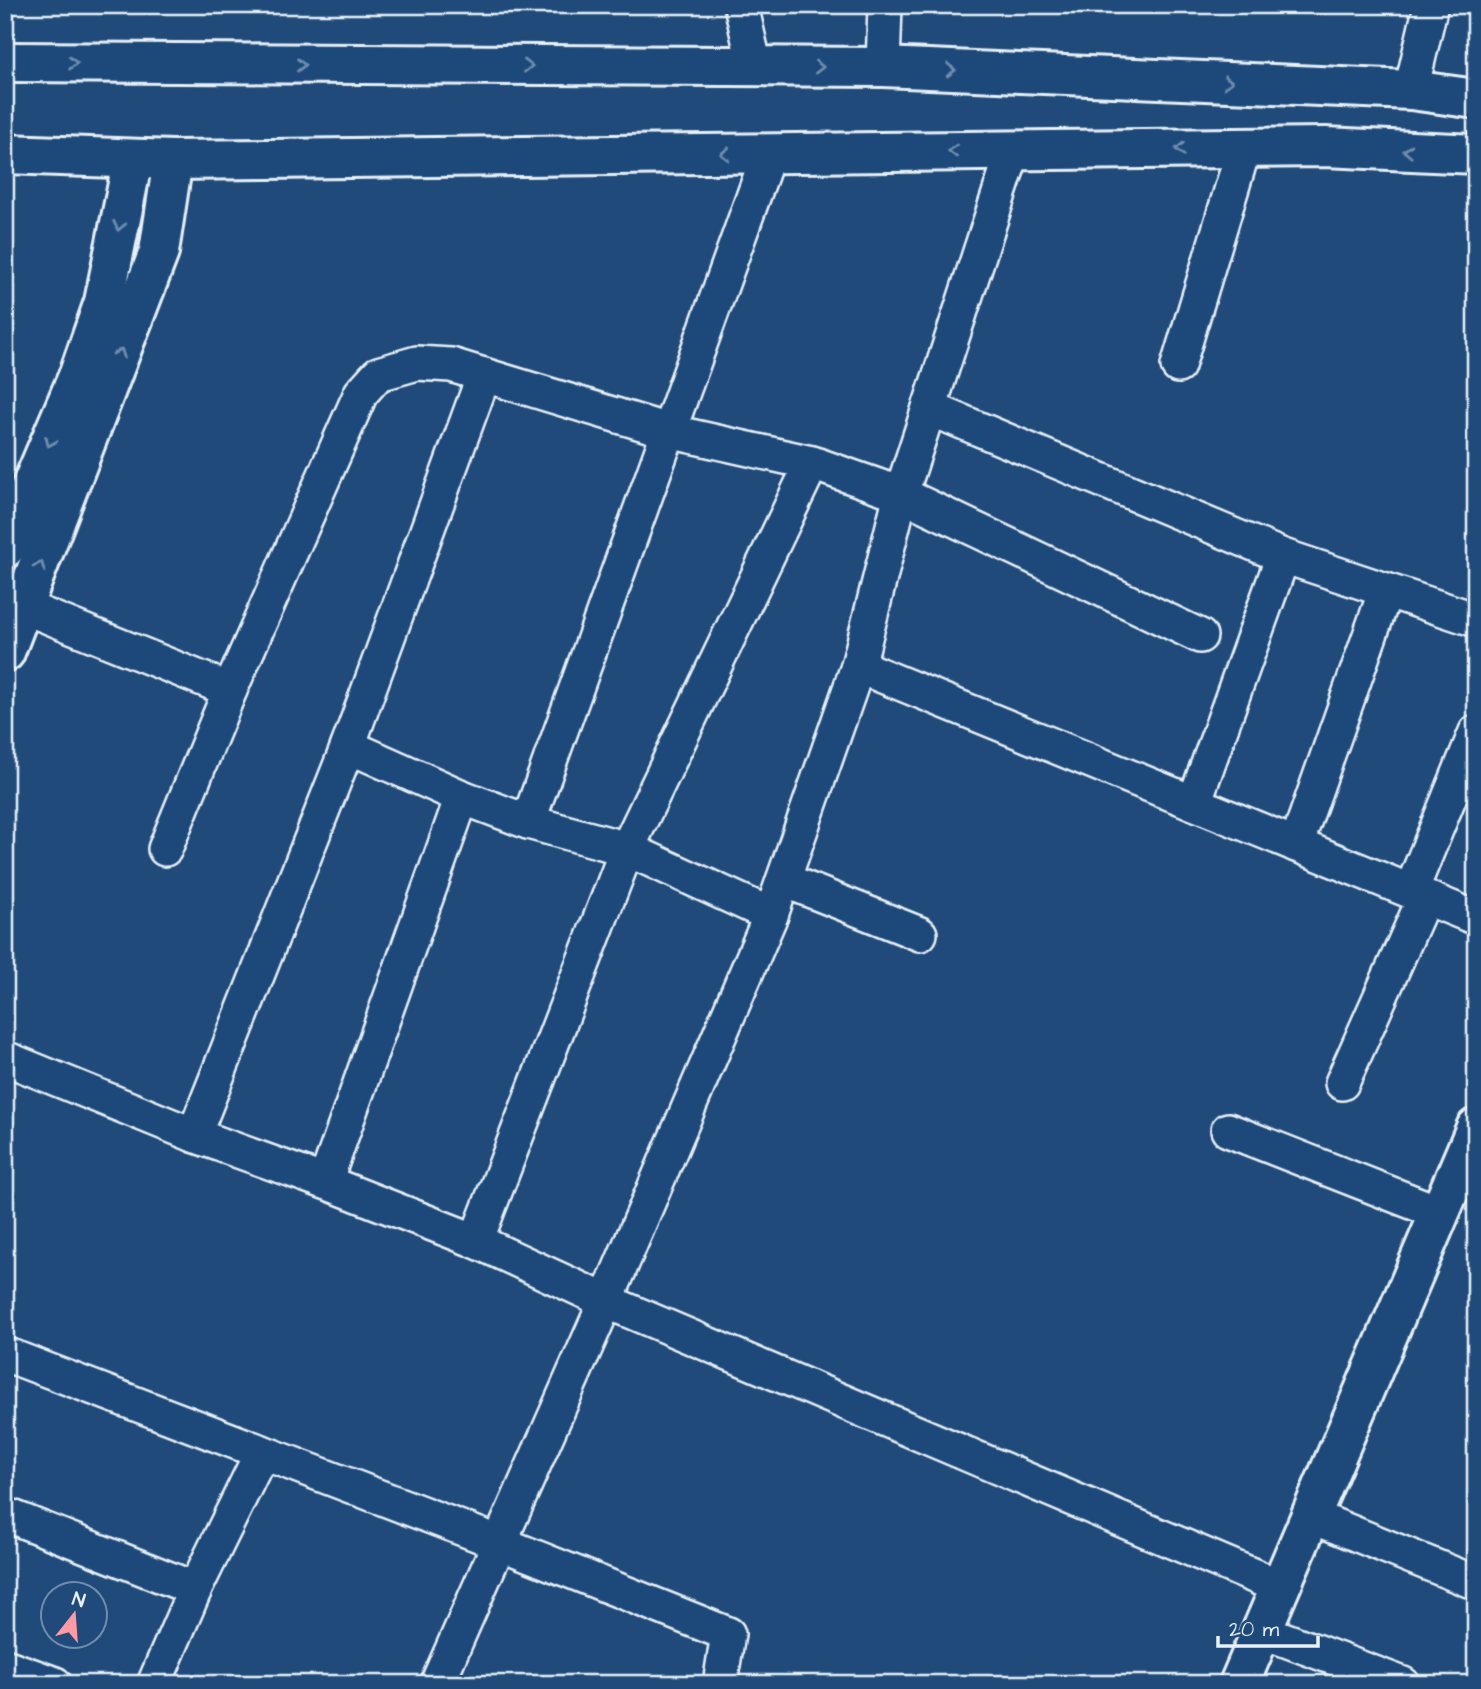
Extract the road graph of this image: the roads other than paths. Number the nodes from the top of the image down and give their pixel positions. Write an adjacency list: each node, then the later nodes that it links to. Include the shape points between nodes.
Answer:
1 (741, 5): 5 (street)
2 (885, 5): 6 (street)
3 (1431, 5): 7 (street)
4 (5, 62): 5 (main road, one-way to 5)
5 (755, 67): 6 (main road, one-way to 6)
6 (883, 67): 7 (main road, one-way to 7)
7 (1411, 90): 8 (main road)
8 (1476, 99)
9 (1244, 148): 10 (main road, one-way to 10); 13 (main road, one-way to 9); 16 (street)
10 (1013, 151): 11 (main road, one-way to 11); 18 (street)
11 (769, 153): 15 (main road, one-way to 15); 19 (street)
12 (5, 154): 14 (main road)
13 (1476, 155)
14 (133, 159): 15 (main road); 22 (main road, one-way to 22, via 104,302 79,374)
15 (173, 160): 25 (main road, one-way to 15, via 159,251)
16 (1178, 366)
17 (484, 375): 19 (street); 30 (street, via 450,365 417,363 378,374 361,393); 32 (street)
18 (929, 408): 21 (street); 23 (street)
19 (668, 431): 20 (street); 35 (street)
20 (812, 463): 21 (street); 38 (street)
21 (901, 494): 27 (street); 29 (street)
22 (5, 548)
23 (1283, 556): 24 (street); 34 (street)
24 (1386, 590): 26 (street); 36 (street)
25 (24, 607): 28 (main road); 30 (street)
26 (1476, 620)
27 (1200, 636)
28 (5, 652)
29 (858, 666): 34 (street); 39 (street)
30 (230, 690): 37 (street)
31 (1476, 732): 40 (street)
32 (348, 746): 33 (street); 48 (street)
33 (462, 797): 35 (street); 49 (street)
34 (1194, 803): 36 (street)
35 (528, 822): 38 (street)
36 (1296, 845): 40 (street)
37 (164, 849)
38 (627, 849): 41 (street); 51 (street)
39 (784, 880): 41 (street); 43 (street)
40 (1418, 894): 42 (street); 45 (street)
41 (771, 915): 52 (street)
42 (1476, 918)
43 (920, 934)
44 (5, 1058): 48 (street)
45 (1342, 1083)
46 (1476, 1128): 50 (main road)
47 (1228, 1130): 50 (street)
48 (194, 1135): 49 (street)
49 (325, 1182): 51 (street)
50 (1440, 1213): 56 (main road)
51 (476, 1241): 52 (street)
52 (607, 1301): 57 (street); 59 (street)
53 (5, 1354): 54 (street)
54 (262, 1452): 57 (street); 60 (street)
55 (5, 1514): 60 (street)
56 (1311, 1516): 58 (street); 59 (main road)
57 (500, 1543): 65 (street); 66 (street, via 728,1634)
58 (1476, 1583)
59 (1280, 1587): 61 (main road)
60 (195, 1589): 63 (street)
61 (1262, 1631): 67 (main road); 68 (street)
62 (5, 1666): 64 (street)
63 (156, 1683)
64 (55, 1684)
65 (437, 1684)
66 (720, 1684)
67 (1239, 1684)
68 (1403, 1684)

